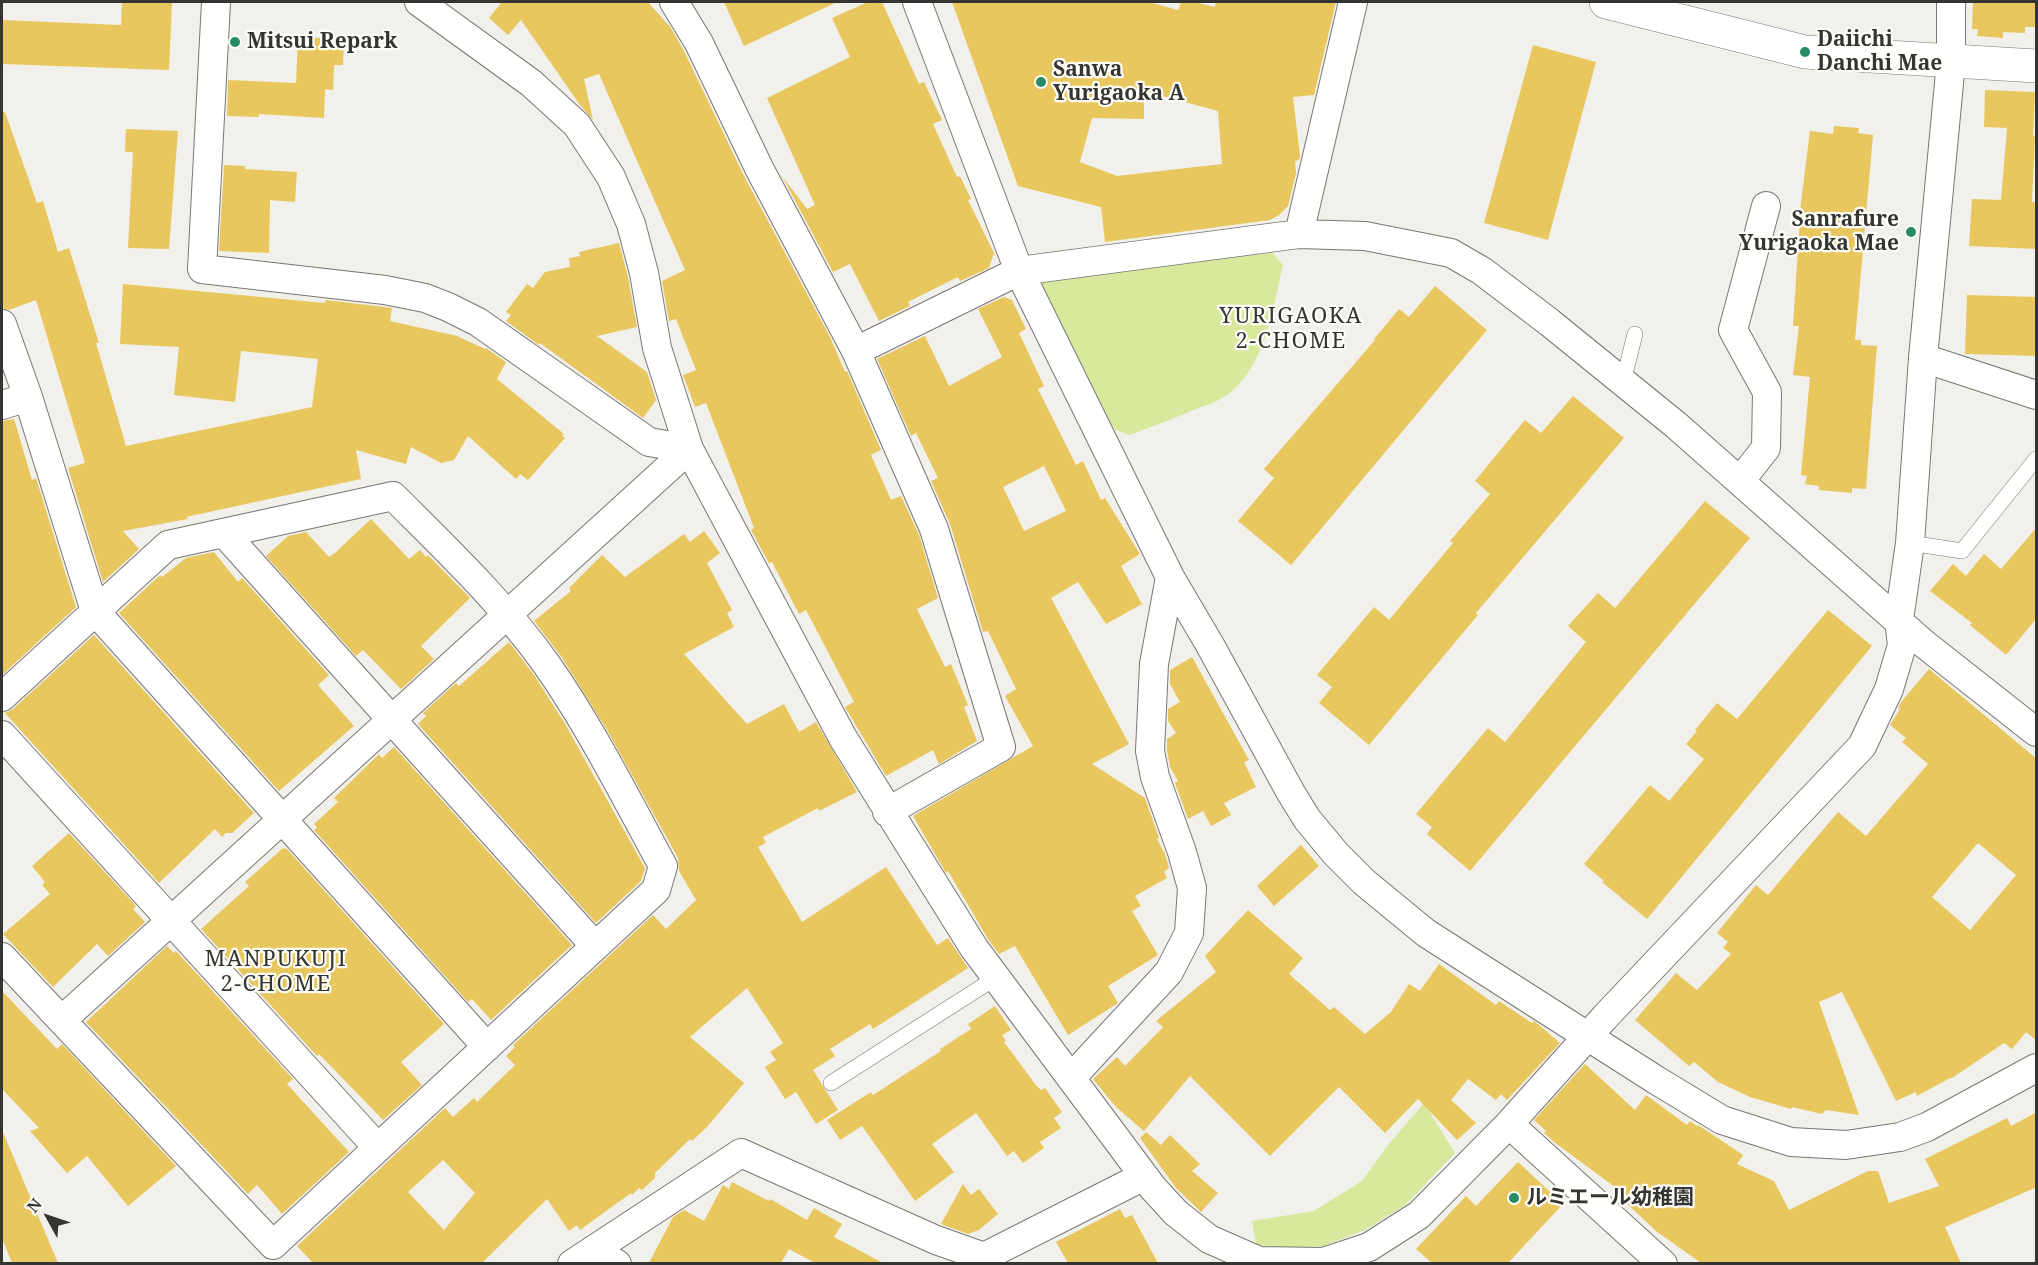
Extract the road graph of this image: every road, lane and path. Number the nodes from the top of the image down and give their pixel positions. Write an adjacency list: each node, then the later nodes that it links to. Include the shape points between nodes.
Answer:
1 (216, 2): 20 (street, via 202,269 425,298 478,322 649,442)
2 (419, 2): 20 (street, via 531,83 577,125 611,177 631,224 657,348)
3 (674, 2): 15 (street)
4 (916, 2): 12 (street)
5 (1353, 2): 11 (street)
6 (1606, 2): 8 (street, via 1805,52)
7 (1951, 2): 8 (street)
8 (1951, 62): 9 (street); 16 (street)
9 (2037, 66)
10 (1766, 206): 22 (street, via 1733,330 1767,392 1766,448)
11 (1299, 234): 12 (street); 17 (street, via 1365,236 1451,253 1482,271)
12 (1019, 271): 15 (street); 25 (street)
13 (2, 324): 19 (street)
14 (1635, 334): 17 (lane)
15 (856, 351): 33 (street, via 934,529 1001,747)
16 (1923, 358): 18 (street); 24 (street)
17 (1623, 382): 22 (street)
18 (2037, 395)
19 (15, 401): 26 (street)
20 (689, 449): 27 (street); 33 (street, via 843,738)
21 (2037, 459): 24 (lane, via 1962,550)
22 (1740, 481): 28 (street)
23 (224, 533): 26 (street, via 168,544); 27 (street, via 393,496); 30 (street)
24 (1910, 543): 28 (street)
25 (1170, 577): 40 (street, via 1291,793 1336,854 1426,933); 43 (street, via 1154,664 1150,752 1192,888 1189,933 1169,972)
26 (95, 611): 29 (street); 34 (street)
27 (507, 615): 30 (street); 36 (street, via 546,664 598,745 663,866 656,890)
28 (1899, 620): 31 (street, via 1923,643); 40 (street, via 1902,645 1888,689 1862,746)
29 (2, 697)
30 (392, 720): 34 (street); 36 (street)
31 (2034, 726)
32 (2, 735): 35 (street)
33 (887, 812): 38 (street, via 974,948)
34 (282, 819): 35 (street); 41 (street)
35 (171, 921): 39 (street); 46 (street)
36 (596, 946): 41 (street)
37 (2, 957): 39 (street)
38 (997, 977): 43 (street); 44 (lane)
39 (62, 1020): 46 (street, via 273,1245)
40 (1587, 1036): 42 (street, via 1722,1120 1791,1142 1846,1145 1900,1137 1928,1127); 45 (street)
41 (486, 1047): 46 (street)
42 (2037, 1068)
43 (1072, 1077): 47 (street)
44 (831, 1083)
45 (1509, 1124): 48 (street); 51 (street)
46 (378, 1148)
47 (1144, 1176): 48 (street, via 1176,1213 1209,1239 1259,1261 1323,1262); 50 (street)
48 (1378, 1255)
49 (594, 1259): 50 (street, via 741,1153)
50 (984, 1260)
51 (1664, 1263)

